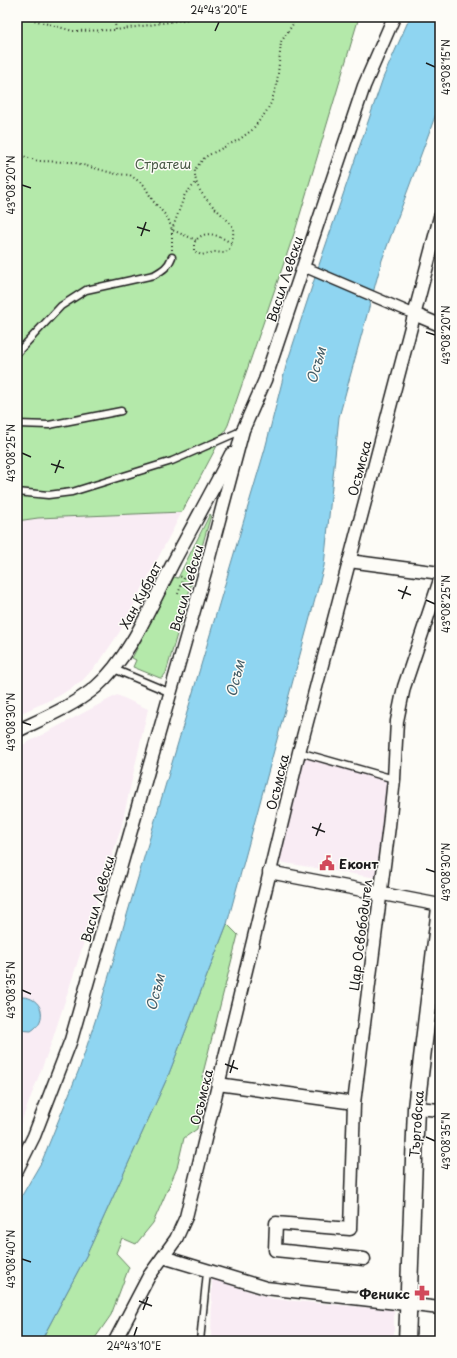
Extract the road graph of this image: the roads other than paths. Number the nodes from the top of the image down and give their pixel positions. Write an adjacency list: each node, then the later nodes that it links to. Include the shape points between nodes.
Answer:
1 (394, 17): 10 (street, Васил Левски, via 364,86 265,380)
2 (440, 217): 5 (street, Осъмска)
3 (172, 257): 7 (lane, via 163,270 154,275 86,290 61,306)
4 (309, 269): 5 (street)
5 (412, 313): 6 (street); 12 (street, Осъмска)
6 (440, 325)
7 (17, 353)
8 (122, 411): 9 (lane, via 49,425)
9 (17, 424)
10 (243, 430): 11 (lane, via 172,461 72,492 48,495); 15 (street, Хан Кубрат, via 150,607); 16 (street, Васил Левски)
11 (17, 492)
12 (349, 561): 13 (street); 18 (street, Осъмска)
13 (440, 573)
14 (440, 580): 19 (street, Цар Освободител, via 399,704)
15 (114, 669): 16 (lane); 17 (street, Хан Кубрат, via 90,691)
16 (171, 693): 28 (street, Васил Левски, via 71,1040 34,1136)
17 (17, 731)
18 (299, 752): 19 (lane); 20 (street, Осъмска)
19 (394, 779): 21 (street, Цар Освободител)
20 (269, 872): 21 (street); 24 (street, Осъмска)
21 (379, 893): 22 (street); 25 (street, Цар Освободител)
22 (440, 904)
23 (440, 908): 26 (street, Търговска)
24 (218, 1084): 25 (street); 29 (street, Осъмска, via 186,1217 176,1239)
25 (354, 1103): 30 (street, Цар Освободител, via 350,1229 276,1223 275,1250)
26 (416, 1108): 27 (street); 32 (street, Търговска)
27 (440, 1110)
28 (17, 1170)
29 (163, 1257): 31 (street); 34 (street, Осъмска, via 149,1276)
30 (364, 1259)
31 (208, 1272): 32 (street, via 266,1288); 35 (lane)
32 (408, 1304): 33 (street); 36 (street, Търговска)
33 (440, 1308)
34 (114, 1341)
35 (200, 1341)
36 (407, 1341)

